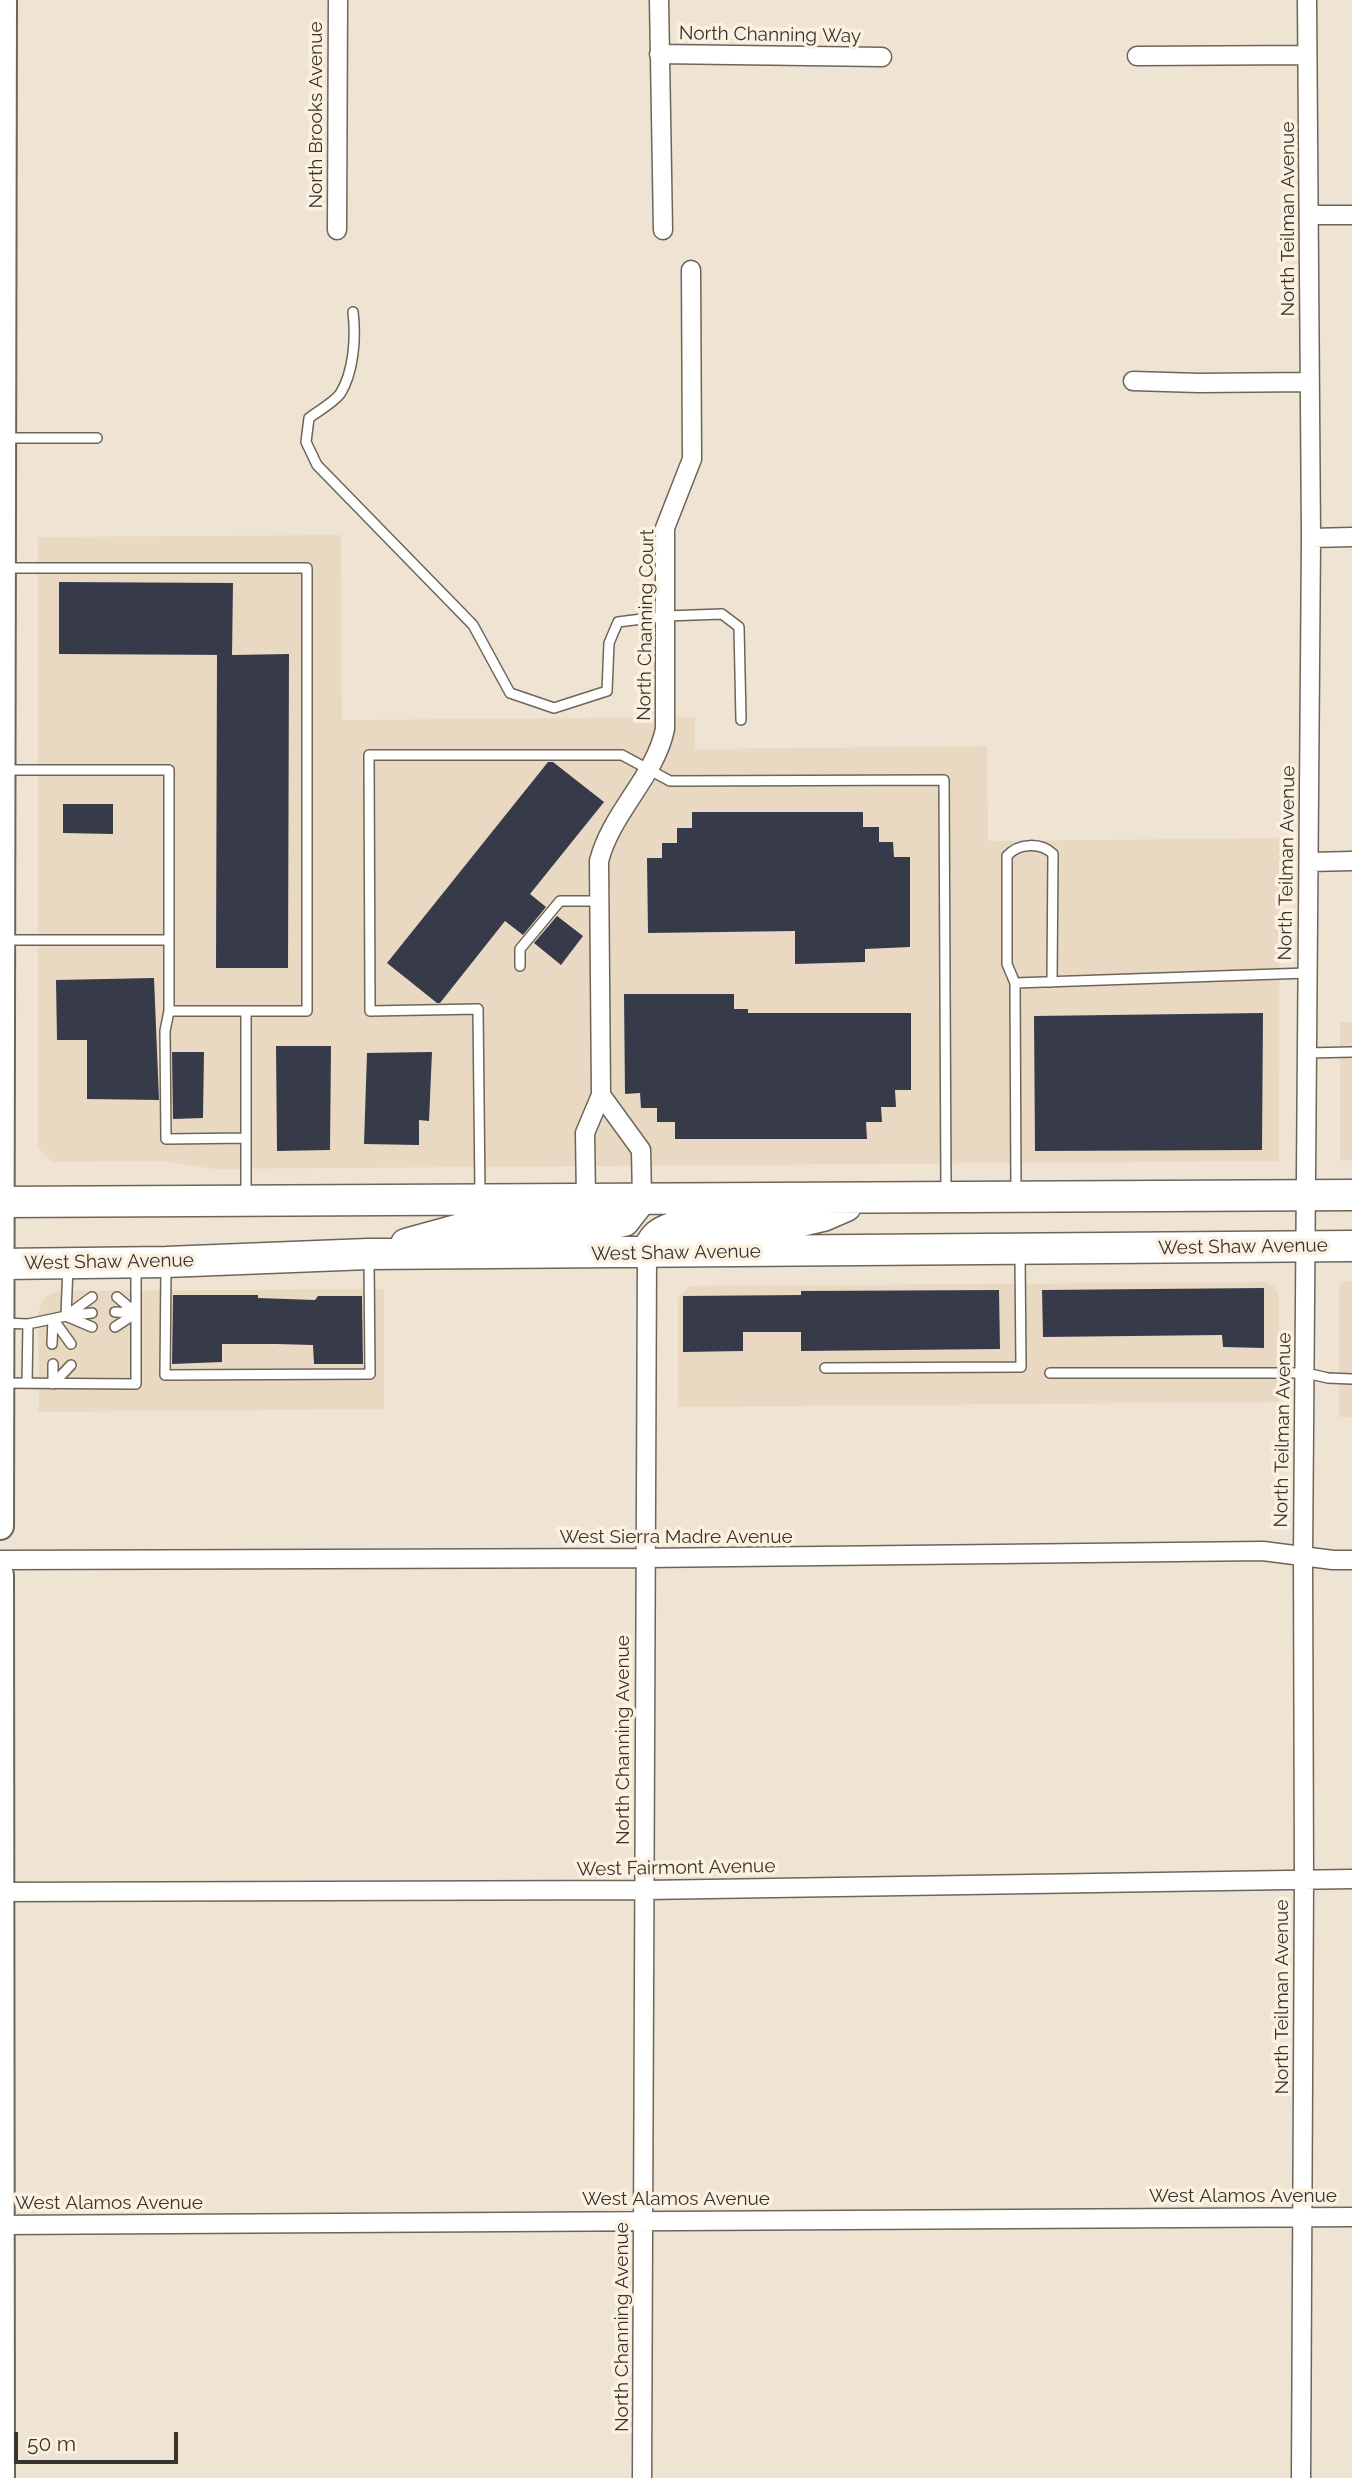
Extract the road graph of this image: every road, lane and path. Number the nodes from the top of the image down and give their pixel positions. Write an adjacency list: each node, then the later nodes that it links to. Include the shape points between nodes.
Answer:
1 (3, 0): 17 (main road)
2 (338, 0): 11 (street, North Brooks Avenue)
3 (659, 0): 5 (street)
4 (1307, 0): 6 (street, North Teilman Avenue)
5 (659, 54): 8 (street, North Channing Way); 12 (street)
6 (1307, 55): 7 (street); 9 (street, North Teilman Avenue)
7 (1137, 56)
8 (882, 57)
9 (1309, 215): 10 (street); 16 (street, North Teilman Avenue)
10 (1352, 215)
11 (337, 230)
12 (663, 230)
13 (691, 270): 23 (street, North Channing Court, via 692,459 665,528)
14 (353, 312): 23 (lane, via 350,372 339,396 309,418 306,442 317,465 472,625 510,693 554,708 607,691 609,643 618,622)
15 (1133, 381): 16 (street)
16 (1310, 382): 21 (street, North Teilman Avenue)
17 (0, 388): 18 (main road)
18 (1, 438): 19 (lane); 22 (main road)
19 (97, 438)
20 (1352, 537): 21 (street)
21 (1311, 538): 28 (street, North Teilman Avenue)
22 (2, 568): 25 (main road); 37 (lane, via 307,568 307,1011)
23 (666, 616): 24 (lane, via 722,614 738,627); 26 (street, North Channing Court, via 665,729)
24 (741, 720)
25 (2, 769): 30 (main road); 31 (lane, via 169,770)
26 (647, 770): 29 (street, North Channing Court, via 603,845); 47 (lane, via 670,781 944,780); 48 (lane, via 622,755 369,755 370,1011 478,1009)
27 (1352, 861): 28 (street)
28 (1309, 862): 33 (street, North Teilman Avenue)
29 (600, 901): 32 (lane, via 559,901 520,948); 40 (street, North Channing Court)
30 (2, 940): 31 (lane); 51 (main road)
31 (169, 940): 36 (lane)
32 (520, 966)
33 (1307, 973): 34 (lane); 39 (street, North Teilman Avenue)
34 (1052, 982): 35 (lane); 35 (lane, via 1053,854 1047,848 1024,846 1007,856 1007,964)
35 (1016, 983): 44 (lane)
36 (169, 1011): 37 (lane); 41 (lane, via 165,1031 166,1139)
37 (246, 1011): 41 (lane)
38 (1352, 1052): 39 (lane)
39 (1307, 1053): 42 (street, North Teilman Avenue)
40 (601, 1095): 45 (street, via 641,1150); 49 (street, North Channing Court, via 585,1133)
41 (246, 1138): 50 (lane)
42 (1305, 1195): 43 (main road); 44 (main road); 52 (street, North Teilman Avenue)
43 (1352, 1195)
44 (1016, 1197): 47 (main road)
45 (642, 1198): 46 (main road); 49 (main road); 56 (main road, via 624,1221 611,1224 475,1225)
46 (865, 1198): 47 (main road); 55 (main road, via 797,1222 672,1228 652,1239)
47 (946, 1198)
48 (480, 1199): 49 (main road); 50 (main road)
49 (586, 1199)
50 (246, 1200): 51 (main road)
51 (1, 1202): 60 (main road)
52 (1304, 1246): 53 (main road, West Shaw Avenue); 54 (main road, West Shaw Avenue); 78 (street, North Teilman Avenue)
53 (1352, 1246)
54 (1020, 1249): 55 (main road, West Shaw Avenue); 76 (lane, via 1021,1367)
55 (647, 1253): 56 (main road, West Shaw Avenue); 84 (street, North Channing Avenue)
56 (368, 1254): 59 (main road, West Shaw Avenue); 59 (lane, via 370,1374 165,1375)
57 (68, 1262): 58 (main road, West Shaw Avenue); 60 (main road, West Shaw Avenue); 66 (lane)
58 (136, 1262): 59 (main road, West Shaw Avenue); 65 (lane)
59 (166, 1262)
60 (1, 1264): 68 (main road)
61 (92, 1297): 66 (lane)
62 (117, 1297): 65 (lane)
63 (115, 1312): 65 (lane)
64 (92, 1313): 66 (lane)
65 (136, 1313): 71 (lane); 81 (lane, via 136,1384)
66 (66, 1316): 67 (lane); 70 (lane)
67 (53, 1319): 69 (lane); 72 (lane); 73 (lane)
68 (1, 1323): 69 (lane); 80 (main road)
69 (28, 1324): 80 (lane)
70 (92, 1327)
71 (116, 1327)
72 (52, 1343)
73 (71, 1344)
74 (53, 1364): 81 (lane)
75 (71, 1365): 81 (lane)
76 (825, 1368)
77 (1050, 1373): 78 (lane)
78 (1306, 1373): 79 (lane); 83 (street, North Teilman Avenue)
79 (1352, 1379)
80 (14, 1383): 81 (lane); 82 (main road)
81 (53, 1384)
82 (0, 1526)
83 (1303, 1556): 84 (street, West Sierra Madre Avenue, via 1263,1551); 86 (street, West Sierra Madre Avenue); 89 (street, North Teilman Avenue)
84 (644, 1558): 85 (street, West Sierra Madre Avenue); 90 (street, North Channing Avenue)
85 (0, 1560)
86 (1352, 1560)
87 (0, 1575): 91 (main road)
88 (1352, 1879): 89 (street, West Fairmont Avenue)
89 (1304, 1880): 90 (street, West Fairmont Avenue); 93 (street, North Teilman Avenue)
90 (645, 1890): 91 (street, West Fairmont Avenue); 95 (street, North Channing Avenue)
91 (1, 1892): 92 (main road)
92 (1, 1970): 96 (main road)
93 (1301, 2216): 94 (street, West Alamos Avenue); 95 (street, West Alamos Avenue); 99 (street, North Teilman Avenue)
94 (1352, 2217)
95 (645, 2220): 96 (street, West Alamos Avenue); 98 (street, North Channing Avenue)
96 (1, 2225): 97 (main road)
97 (1, 2478)
98 (642, 2478)
99 (1301, 2478)

